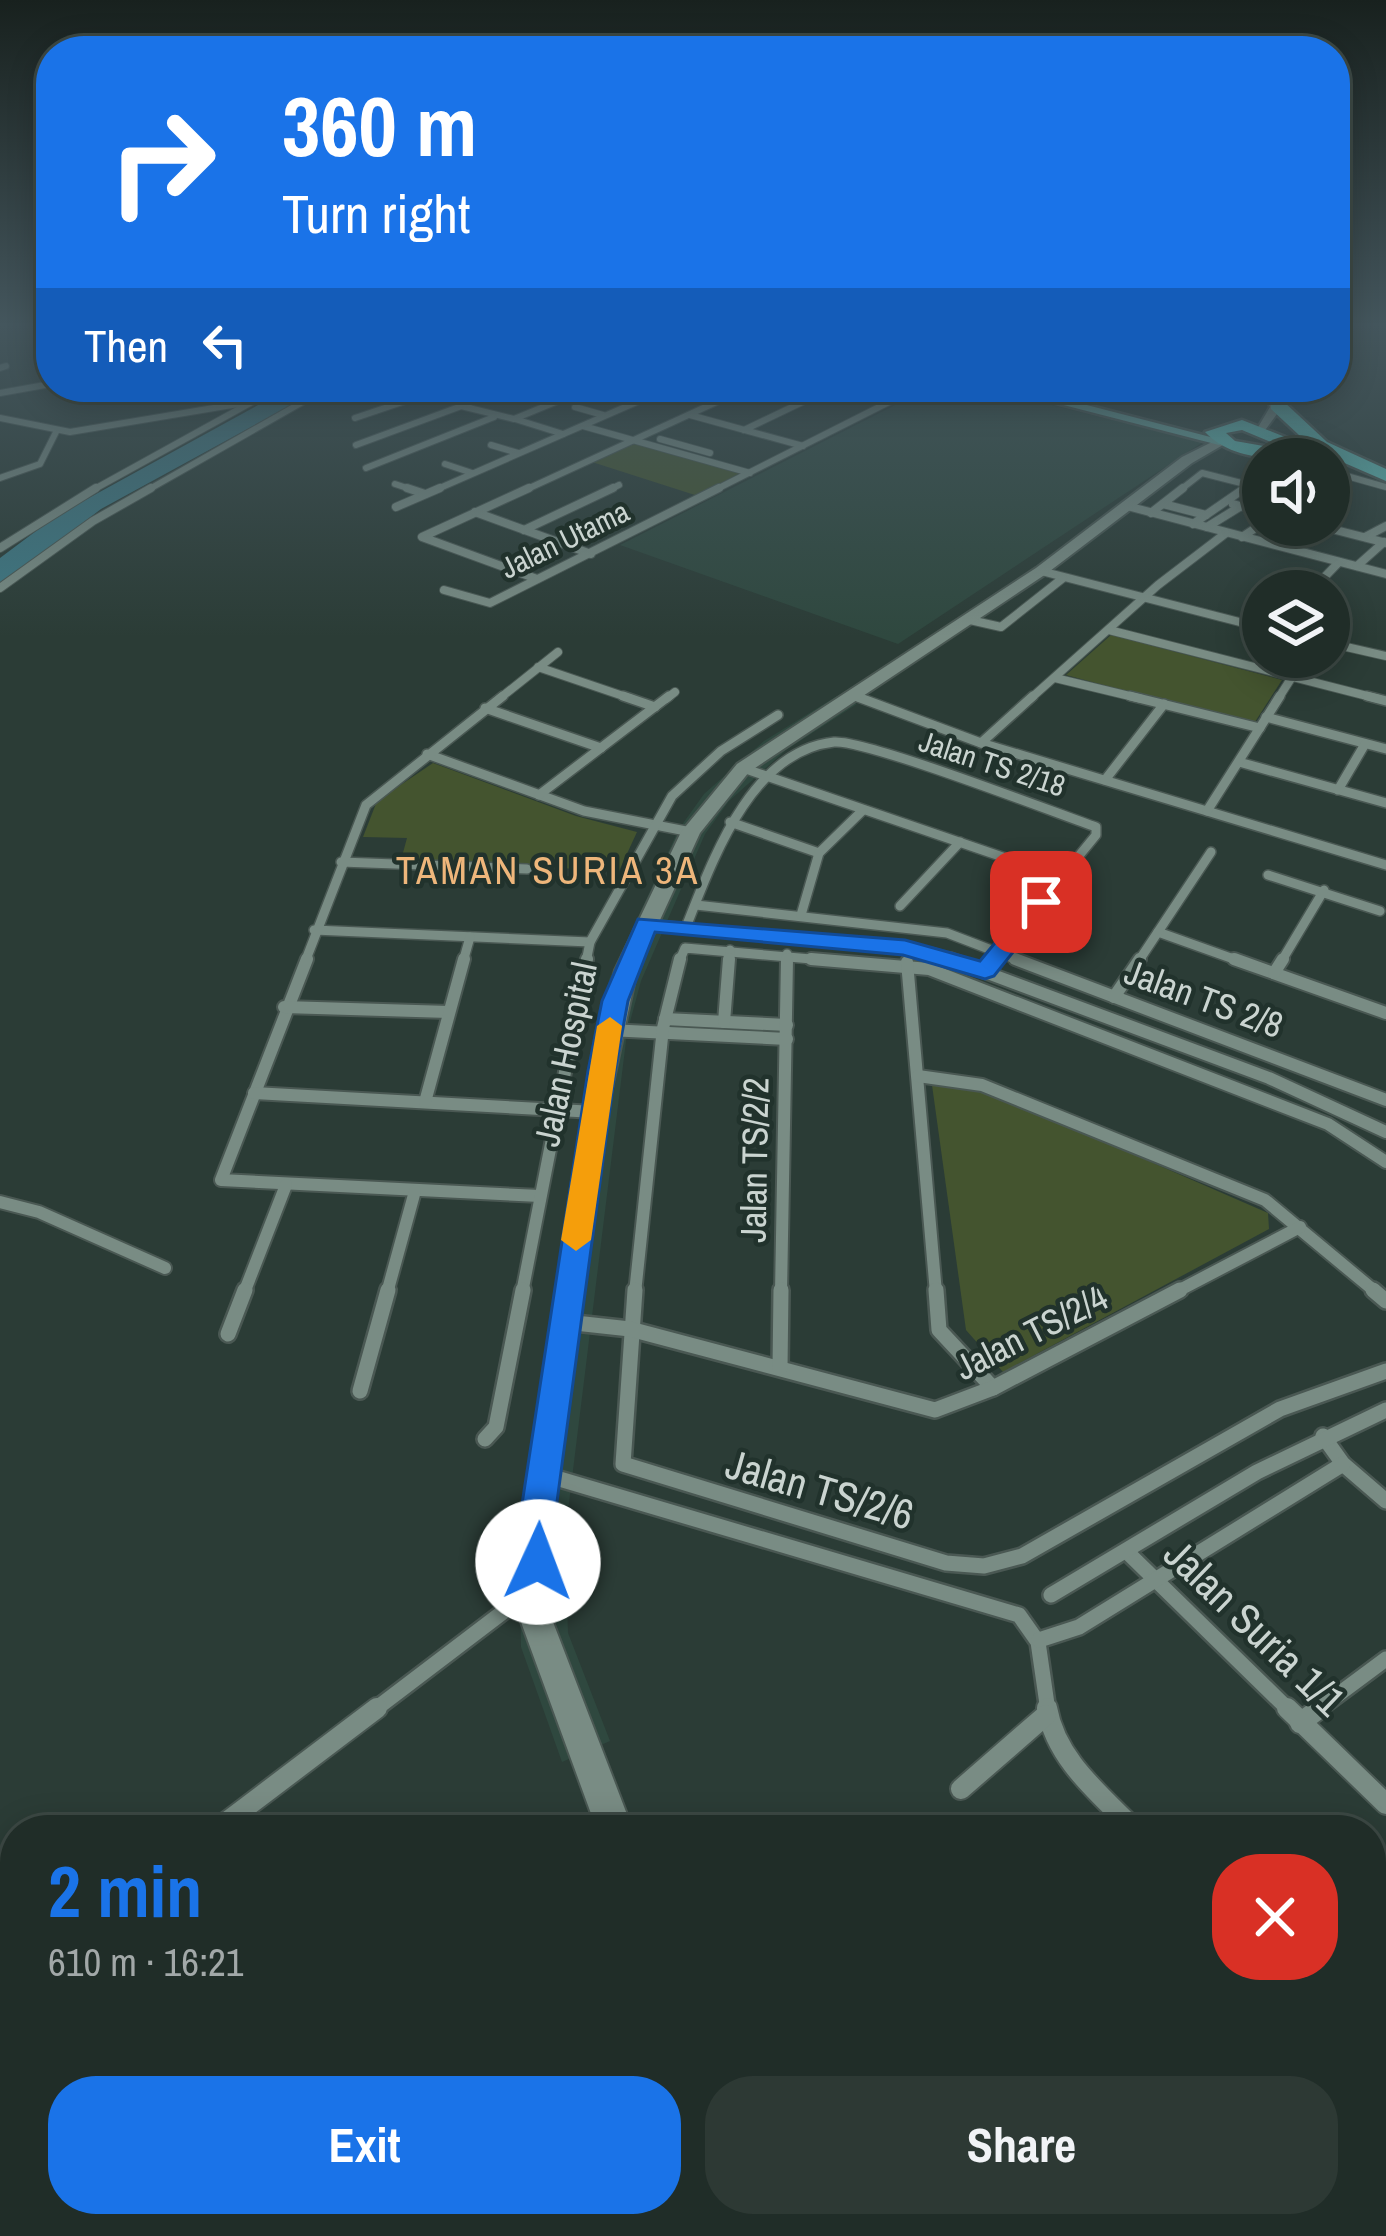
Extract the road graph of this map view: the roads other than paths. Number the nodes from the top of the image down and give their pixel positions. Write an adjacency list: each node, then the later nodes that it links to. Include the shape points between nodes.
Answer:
1 (49, 428): 19 (street)
2 (79, 428): 19 (street)
3 (205, 428): 62 (street)
4 (256, 428): 70 (street, via 93,521)
5 (400, 428): 26 (street)
6 (401, 428): 23 (street)
7 (464, 428): 23 (street)
8 (545, 428): 20 (street)
9 (576, 428): 20 (street)
10 (589, 428): 25 (street)
11 (658, 428): 25 (street)
12 (738, 428): 18 (street)
13 (747, 428): 18 (street)
14 (838, 428): 28 (street, Jalan Utama)
15 (1185, 428): 21 (main road)
16 (1237, 428): 21 (street, Jalan Hospital)
17 (1303, 428): 41 (highway)
18 (744, 430): 28 (street)
19 (56, 432): 40 (street, via 40,464)
20 (563, 434): 30 (street)
21 (1222, 435): 24 (highway); 36 (street, Jalan Hospital)
22 (660, 439): 31 (street)
23 (435, 440): 34 (street)
24 (1242, 440)
25 (631, 441): 32 (street); 50 (street)
26 (356, 445)
27 (491, 445): 30 (street)
28 (803, 446): 35 (street, Jalan Utama)
29 (1242, 447): 36 (street, Jalan Hospital)
30 (519, 453): 38 (street)
31 (722, 456): 32 (street); 35 (street)
32 (712, 461): 39 (street)
33 (445, 464): 38 (street)
34 (366, 468)
35 (761, 468): 39 (street, Jalan Utama)
36 (1178, 469): 49 (street, Jalan Hospital)
37 (1350, 471): 41 (highway)
38 (472, 473): 44 (street)
39 (750, 473): 63 (street, Jalan Utama)
40 (0, 478)
41 (1386, 482)
42 (395, 484): 44 (street)
43 (619, 485): 55 (street)
44 (425, 494): 48 (street)
45 (1226, 502): 46 (street, via 1249,485 1202,473); 47 (street); 51 (street)
46 (1163, 504): 49 (street); 51 (street)
47 (1241, 506): 54 (street)
48 (396, 507)
49 (1139, 509): 52 (street); 68 (street, Jalan Hospital)
50 (473, 512): 55 (street); 69 (street, via 425,541)
51 (1206, 515): 52 (street)
52 (1193, 524): 54 (street)
53 (1386, 526): 59 (street)
54 (1207, 527): 56 (street)
55 (524, 530): 63 (street)
56 (1226, 533): 58 (street); 72 (street)
57 (1350, 533): 59 (street)
58 (1242, 537)
59 (1365, 537): 60 (street)
60 (1385, 542): 65 (street)
61 (1277, 546): 64 (street)
62 (0, 548)
63 (591, 554): 69 (street, Jalan Utama)
64 (1339, 562): 65 (street); 66 (street)
65 (1357, 566): 67 (street)
66 (1331, 570)
67 (1386, 574)
68 (1052, 575): 72 (street); 84 (street, Jalan Hospital)
69 (537, 579): 71 (street, Jalan Utama, via 486,604)
70 (0, 588)
71 (444, 590)
72 (1141, 599): 73 (street); 74 (street)
73 (1242, 623)
74 (1109, 630): 78 (street); 80 (street)
75 (1350, 648): 77 (street)
76 (558, 652): 79 (street)
77 (1386, 656)
78 (1242, 664)
79 (538, 667): 87 (street); 88 (street)
80 (1054, 678): 86 (street); 92 (street)
81 (1291, 678): 90 (street)
82 (1296, 678): 85 (street)
83 (675, 692): 87 (street)
84 (854, 695): 92 (street); 98 (street, Jalan Hospital)
85 (1386, 700)
86 (1164, 704): 91 (street); 100 (street)
87 (655, 707): 94 (street)
88 (485, 708): 94 (street); 96 (street)
89 (778, 716): 107 (street, via 703,765)
90 (1266, 717): 91 (street); 93 (street)
91 (1260, 728): 97 (street)
92 (981, 743): 100 (street)
93 (1365, 744): 95 (street); 101 (street)
94 (601, 748): 102 (street)
95 (1386, 749)
96 (427, 754): 102 (street); 112 (street, via 371,798)
97 (1239, 761): 101 (street); 105 (street)
98 (743, 768): 99 (street); 108 (street, Jalan Hospital)
99 (772, 778): 104 (street); 106 (street); 116 (street, Jalan TS 2/18, via 841,741 1086,819 1096,835)
100 (1105, 781): 105 (street)
101 (1338, 790): 103 (street)
102 (539, 795): 107 (street)
103 (1386, 803)
104 (863, 810): 109 (street); 111 (street)
105 (1207, 811): 113 (street)
106 (730, 822): 111 (street); 118 (street)
107 (652, 825): 108 (street); 127 (street)
108 (691, 832): 122 (street, Jalan Hospital)
109 (960, 842): 116 (street); 119 (street)
110 (1211, 852): 125 (street)
111 (819, 853): 121 (street)
112 (341, 862): 114 (street); 124 (street)
113 (1386, 865)
114 (527, 869)
115 (1268, 875): 117 (street)
116 (1061, 877): 130 (street, Jalan TS 2/18)
117 (1324, 890): 120 (street); 134 (street)
118 (696, 905): 121 (street, Jalan TS 2/8); 123 (street)
119 (900, 906)
120 (1380, 911)
121 (801, 915): 130 (street, Jalan TS 2/8, via 934,930)
122 (646, 924): 123 (street); 141 (street, Jalan Hospital)
123 (686, 928): 128 (street)
124 (314, 930): 126 (street); 136 (street)
125 (1158, 932): 134 (street); 135 (street)
126 (470, 937): 127 (street); 137 (street)
127 (590, 942): 147 (street)
128 (905, 948): 132 (street); 133 (street)
129 (730, 950): 131 (street); 139 (street); 140 (street, Jalan TS/2/6, via 690,947 677,954)
130 (1001, 953): 133 (street, Jalan TS 2/18); 135 (street, Jalan TS 2/8)
131 (787, 954): 132 (street); 142 (street, Jalan TS/2/2)
132 (908, 966): 143 (street); 150 (street, via 1292,1110)
133 (985, 971): 149 (street, via 1269,1078)
134 (1274, 973): 138 (street)
135 (1114, 997): 145 (street, Jalan TS 2/8)
136 (284, 1007): 137 (street); 144 (street)
137 (449, 1012): 146 (street)
138 (1386, 1013)
139 (724, 1022): 140 (street); 142 (street)
140 (664, 1026): 141 (street); 142 (street); 159 (street, Jalan TS/2/6)
141 (609, 1030): 148 (street, Jalan Hospital)
142 (787, 1032): 161 (street, Jalan TS/2/2)
143 (918, 1076): 155 (street, via 982,1085 1249,1192); 163 (street, via 940,1330)
144 (254, 1093): 146 (street); 151 (street, via 221,1180)
145 (1386, 1100)
146 (425, 1102): 147 (street)
147 (557, 1109): 148 (street); 153 (street)
148 (595, 1112): 158 (street, Jalan Hospital)
149 (1386, 1132)
150 (1386, 1162)
151 (286, 1185): 152 (street); 160 (street)
152 (415, 1191): 153 (street); 164 (street)
153 (540, 1196): 167 (street, via 496,1427)
154 (0, 1202): 156 (street, via 38,1208 98,1239 145,1251)
155 (1300, 1227): 157 (street); 163 (street, Jalan TS/2/4)
156 (165, 1268)
157 (1386, 1301)
158 (564, 1322): 159 (street, Jalan TS/2/4); 169 (street, Jalan Hospital)
159 (630, 1329): 161 (street, Jalan TS/2/4); 162 (street, Jalan TS/2/6, via 625,1467 964,1567 1022,1556 1280,1408)
160 (229, 1334)
161 (781, 1368): 163 (street, Jalan TS/2/4, via 935,1410)
162 (1386, 1371)
163 (993, 1388)
164 (360, 1391)
165 (1386, 1410): 166 (street)
166 (1323, 1436): 168 (street); 171 (street)
167 (485, 1439)
168 (1343, 1464): 170 (street); 172 (street)
169 (544, 1475): 173 (street, Jalan Hospital); 175 (street, via 996,1604 1026,1620)
170 (1386, 1501)
171 (1126, 1551): 172 (street, Jalan Suria 1/1); 174 (street)
172 (1151, 1579): 175 (street, via 1079,1627); 178 (street, Jalan Suria 1/1)
173 (538, 1586): 181 (street); 182 (street, Jalan Hospital, via 537,1622)
174 (1052, 1595)
175 (1039, 1640): 177 (street)
176 (1386, 1659): 178 (street)
177 (1046, 1714): 179 (street); 183 (street, via 1064,1753)
178 (1300, 1723): 180 (street, Jalan Suria 1/1)
179 (961, 1789)
180 (1386, 1804)
181 (237, 1815)
182 (609, 1815)
183 (1121, 1815)

